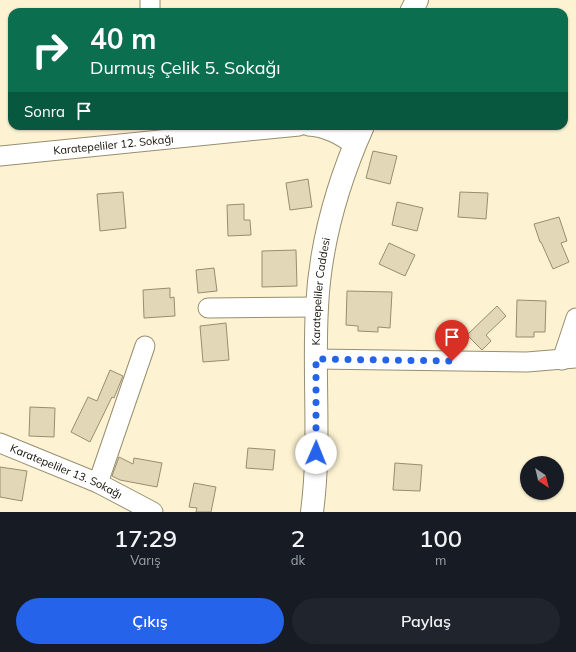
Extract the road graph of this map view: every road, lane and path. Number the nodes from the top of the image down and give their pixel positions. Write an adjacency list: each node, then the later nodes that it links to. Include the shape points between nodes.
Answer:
1 (213, 130): 3 (street, Karatepeliler 12. Sokağı)
2 (327, 130): 4 (street)
3 (149, 133): 5 (street, Karatepeliler 12. Sokağı)
4 (359, 135): 6 (street, Karatepeliler Caddesi, via 335,204 325,244)
5 (0, 156)
6 (317, 307): 7 (street); 10 (street, Karatepeliler Caddesi)
7 (208, 308)
8 (576, 318): 11 (street)
9 (145, 346): 13 (street)
10 (316, 359): 11 (street, via 527,362); 15 (street, Karatepeliler Caddesi, via 315,478)
11 (569, 359)
12 (0, 443): 13 (street, Karatepeliler 13. Sokağı)
13 (98, 482): 14 (street, Karatepeliler 13. Sokağı)
14 (153, 512)
15 (312, 512)

